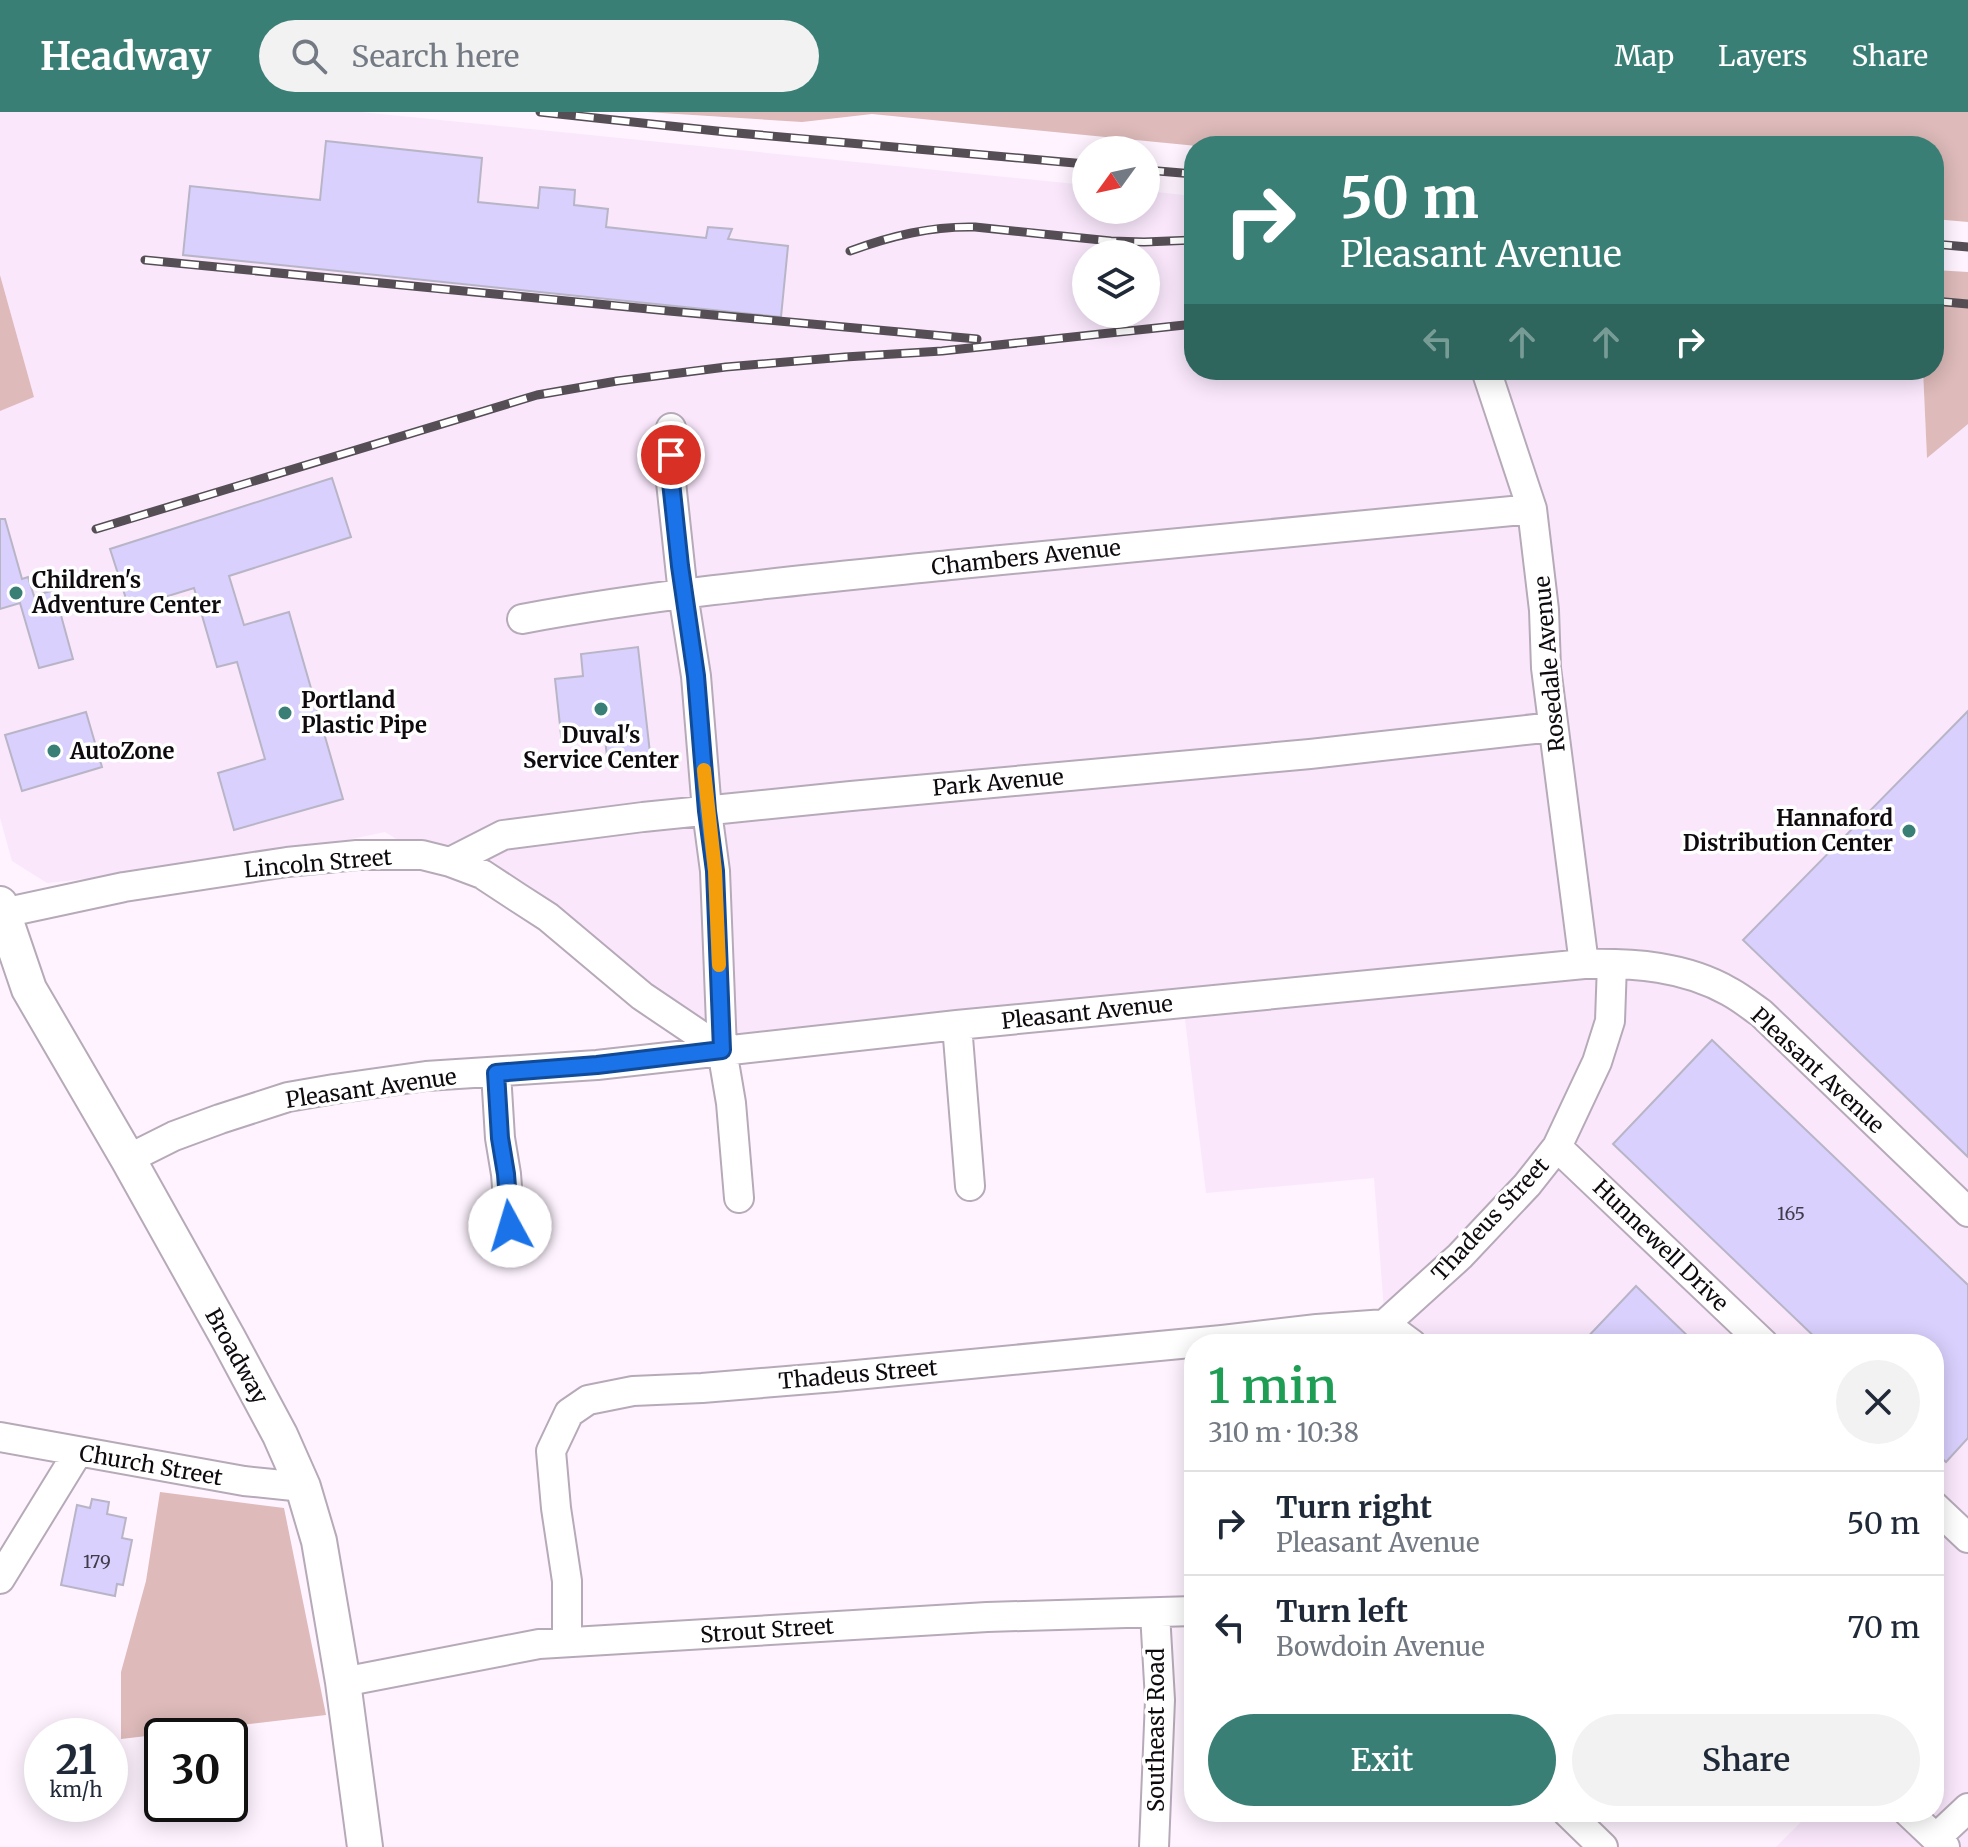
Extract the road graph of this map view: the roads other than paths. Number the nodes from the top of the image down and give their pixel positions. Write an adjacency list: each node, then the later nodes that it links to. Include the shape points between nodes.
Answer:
1 (1489, 380): 3 (street, Rosedale Avenue)
2 (671, 428): 4 (street)
3 (1532, 509): 4 (street, Chambers Avenue); 6 (street, Rosedale Avenue)
4 (683, 594): 5 (street, Chambers Avenue); 7 (street)
5 (522, 619)
6 (1553, 727): 7 (street, Park Avenue); 10 (street, Rosedale Avenue)
7 (707, 811): 8 (street, Park Avenue, via 503,835); 12 (street, via 715,871)
8 (450, 862): 9 (street, Lincoln Street, via 422,855 357,855); 12 (street, Lincoln Street, via 482,874 548,917 642,996)
9 (1, 910): 15 (main road, Broadway, via 29,989)
10 (1598, 964): 11 (street, Pleasant Avenue); 14 (street, Thadeus Street, via 1610,1021); 18 (street, Pleasant Avenue, via 1677,971 1723,988 1761,1013)
11 (957, 1025): 12 (street, Pleasant Avenue); 16 (street)
12 (722, 1050): 13 (street, Pleasant Avenue); 17 (street)
13 (496, 1073): 15 (street, Pleasant Avenue, via 426,1076 288,1097 174,1136); 19 (street)
14 (1557, 1147): 21 (street, Thadeus Street); 22 (street, Hunnewell Drive)
15 (128, 1159): 26 (main road, Broadway, via 273,1421)
16 (970, 1186)
17 (739, 1198)
18 (1968, 1212)
19 (510, 1226)
20 (1274, 1334): 21 (street, Thadeus Street, via 1317,1329)
21 (1383, 1334)
22 (1753, 1334)
23 (1184, 1344): 32 (street, Thadeus Street, via 633,1391 588,1400 569,1413 551,1451 567,1581)
24 (0, 1437): 25 (street, Church Street)
25 (78, 1452): 26 (street, Church Street); 29 (street)
26 (303, 1487): 33 (main road, Broadway, via 319,1541)
27 (1944, 1515): 28 (street)
28 (1968, 1538)
29 (0, 1579)
30 (1184, 1612): 31 (street, Strout Street)
31 (1155, 1613): 32 (street, Strout Street); 39 (street, Southeast Road, via 1160,1700)
32 (567, 1641): 33 (street, Strout Street)
33 (343, 1682): 38 (main road, Broadway)
34 (1968, 1808): 37 (street)
35 (1577, 1822): 40 (street)
36 (1918, 1822): 37 (street)
37 (1940, 1843)
38 (365, 1847)
39 (1154, 1847)
40 (1603, 1847)

